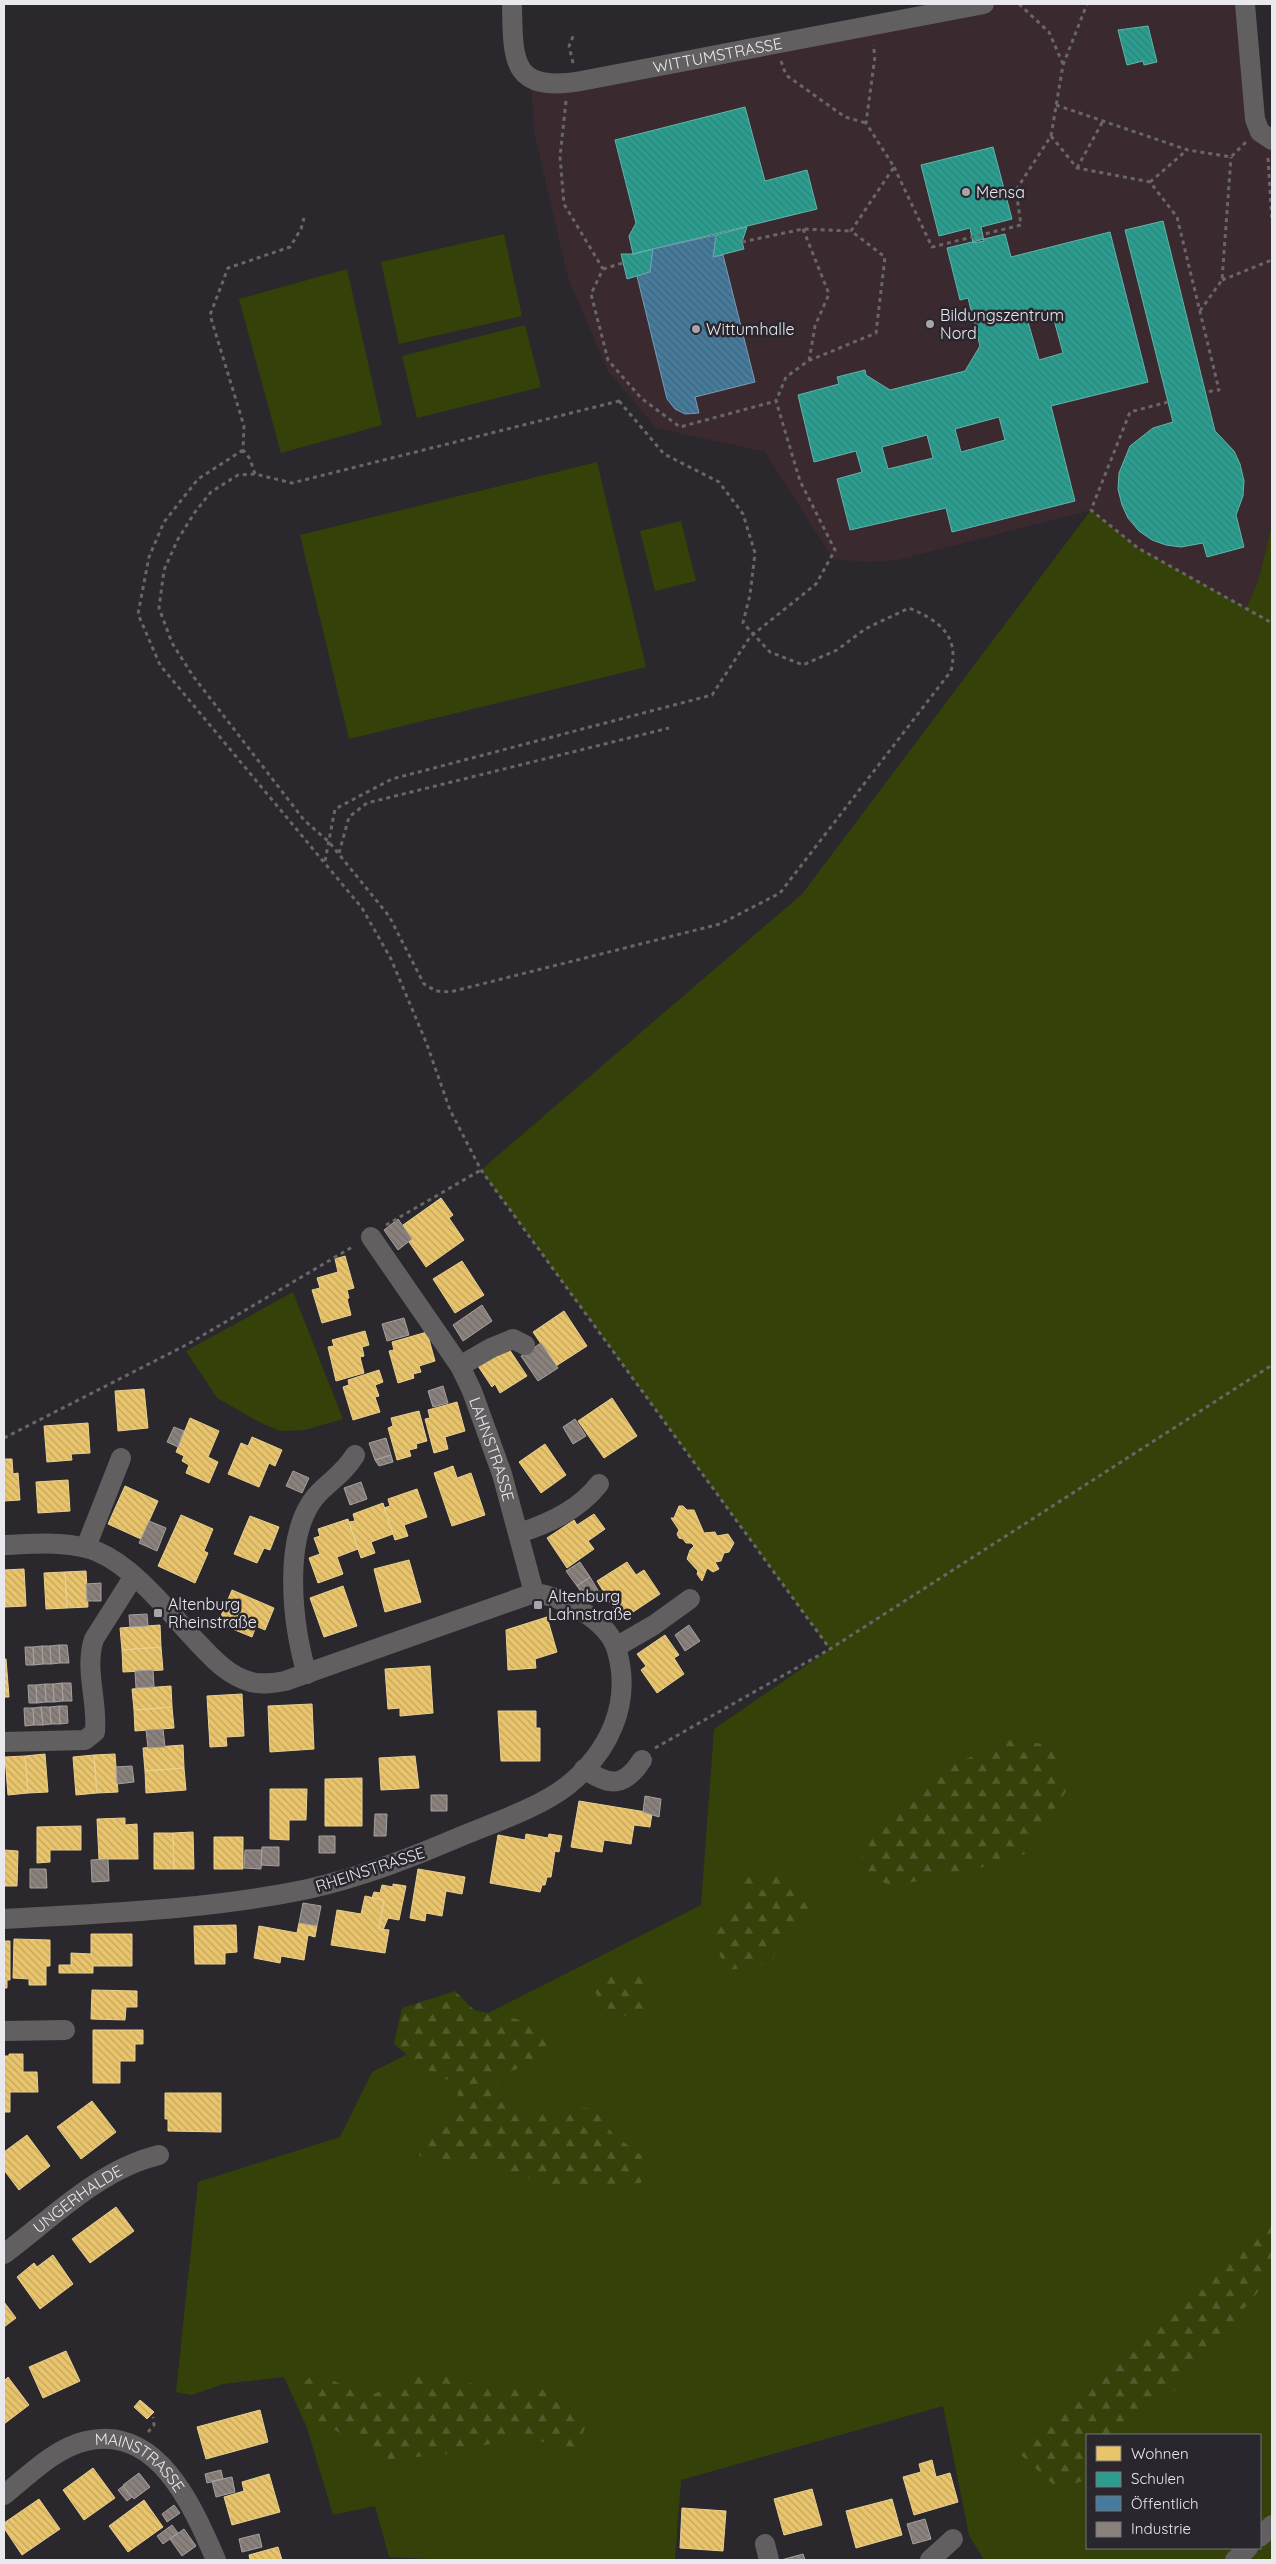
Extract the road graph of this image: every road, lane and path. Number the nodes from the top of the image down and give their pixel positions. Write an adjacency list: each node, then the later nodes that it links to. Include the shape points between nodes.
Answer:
1 (512, 4): 7 (street, WITTUMSTRASSE, via 515,62 527,76 550,84 582,81)
2 (984, 4): 6 (street, WITTUMSTRASSE)
3 (1019, 4): 8 (path, via 1049,32)
4 (1087, 4): 8 (path)
5 (1245, 4): 14 (street, via 1255,119)
6 (869, 25): 7 (street, WITTUMSTRASSE); 11 (path, via 875,56)
7 (774, 43): 11 (path, via 786,75 845,117)
8 (1063, 65): 9 (path)
9 (1056, 105): 10 (path); 13 (path)
10 (1102, 121): 15 (path); 18 (path)
11 (866, 123): 17 (path)
12 (562, 135): 27 (path, via 560,157 564,204)
13 (1051, 136): 17 (path, via 1016,190 1021,226 932,247); 18 (path)
14 (1266, 136): 16 (path); 21 (path)
15 (1188, 150): 16 (path); 19 (path)
16 (1230, 157): 28 (path)
17 (894, 167): 23 (path)
18 (1077, 168): 19 (path)
19 (1150, 182): 29 (path, via 1177,217)
20 (304, 218): 34 (path, via 290,247 228,268 210,315 244,426)
21 (1272, 223)
22 (803, 229): 23 (path); 24 (path); 30 (path, via 830,294 815,326)
23 (851, 231): 30 (path, via 885,257 876,333)
24 (742, 242)
25 (1272, 260): 28 (path)
26 (623, 263): 27 (path)
27 (603, 270): 32 (path, via 591,294 608,360 641,398 680,427)
28 (1222, 280): 29 (path)
29 (1200, 312): 31 (path, via 1219,390)
30 (808, 361): 32 (path, via 786,377)
31 (1205, 392)
32 (776, 401): 37 (path, via 800,482 835,550 816,584)
33 (1168, 402): 36 (path, via 1130,412 1091,510 1138,548)
34 (243, 450): 35 (path); 41 (path, via 198,479 164,522 149,557 138,614 160,665)
35 (255, 474): 37 (path, via 292,483 619,402 664,454 719,482 743,514 756,553 743,623); 39 (path, via 238,476 211,492 194,512 164,570 159,608 172,643 193,676 304,820)
36 (1272, 623)
37 (754, 634): 39 (path, via 712,695 392,779 335,809); 40 (path, via 770,652 803,664 837,650 865,629 909,608 932,617 945,629 954,660 951,671 780,893 720,924 450,992 436,991 424,984 389,916)
38 (670, 728): 40 (path, via 367,803 349,817)
39 (329, 842): 40 (path); 41 (path)
40 (339, 854)
41 (325, 862): 42 (path, via 362,908 391,959 450,1110)
42 (481, 1170): 43 (path, via 395,1219); 58 (path)
43 (371, 1237): 46 (street, LAHNSTRASSE); 47 (path, via 188,1344)
44 (525, 1345): 46 (street, via 513,1339 503,1342)
45 (1272, 1364): 58 (path)
46 (460, 1366): 51 (street, LAHNSTRASSE, via 488,1431)
47 (4, 1438)
48 (356, 1456): 59 (street, via 316,1496 303,1518 294,1580 296,1628)
49 (121, 1458): 53 (street)
50 (599, 1484): 51 (street, via 591,1494 558,1517)
51 (519, 1533): 55 (street, LAHNSTRASSE)
52 (4, 1545): 53 (street)
53 (86, 1547): 54 (street)
54 (134, 1576): 59 (street, via 218,1664 235,1676 269,1684); 60 (street, via 94,1639 90,1651 97,1715 95,1732 85,1740)
55 (534, 1593): 57 (street, RHEINSTRASSE, via 548,1594 587,1614); 59 (street)
56 (690, 1598): 57 (street)
57 (616, 1647): 62 (street, RHEINSTRASSE, via 623,1686 622,1702 616,1722 603,1745)
58 (830, 1649): 61 (path, via 654,1748)
59 (307, 1674)
60 (4, 1742)
61 (642, 1760): 62 (street, via 625,1780 611,1782)
62 (584, 1769): 63 (street, RHEINSTRASSE, via 567,1786 547,1798 440,1846 343,1880 222,1903)
63 (4, 1919)
64 (65, 2030): 65 (street)
65 (4, 2031)
66 (159, 2155): 67 (street, UNGERHALDE, via 125,2166)
67 (4, 2254)
68 (4, 2495): 73 (street, MAINSTRASSE, via 71,2446 109,2439 128,2442 148,2452 164,2466 193,2513)
69 (1272, 2525): 70 (street)
70 (1261, 2536)
71 (953, 2538): 74 (street)
72 (1247, 2549): 75 (street)
73 (216, 2560)
74 (930, 2560)
75 (1235, 2560)

